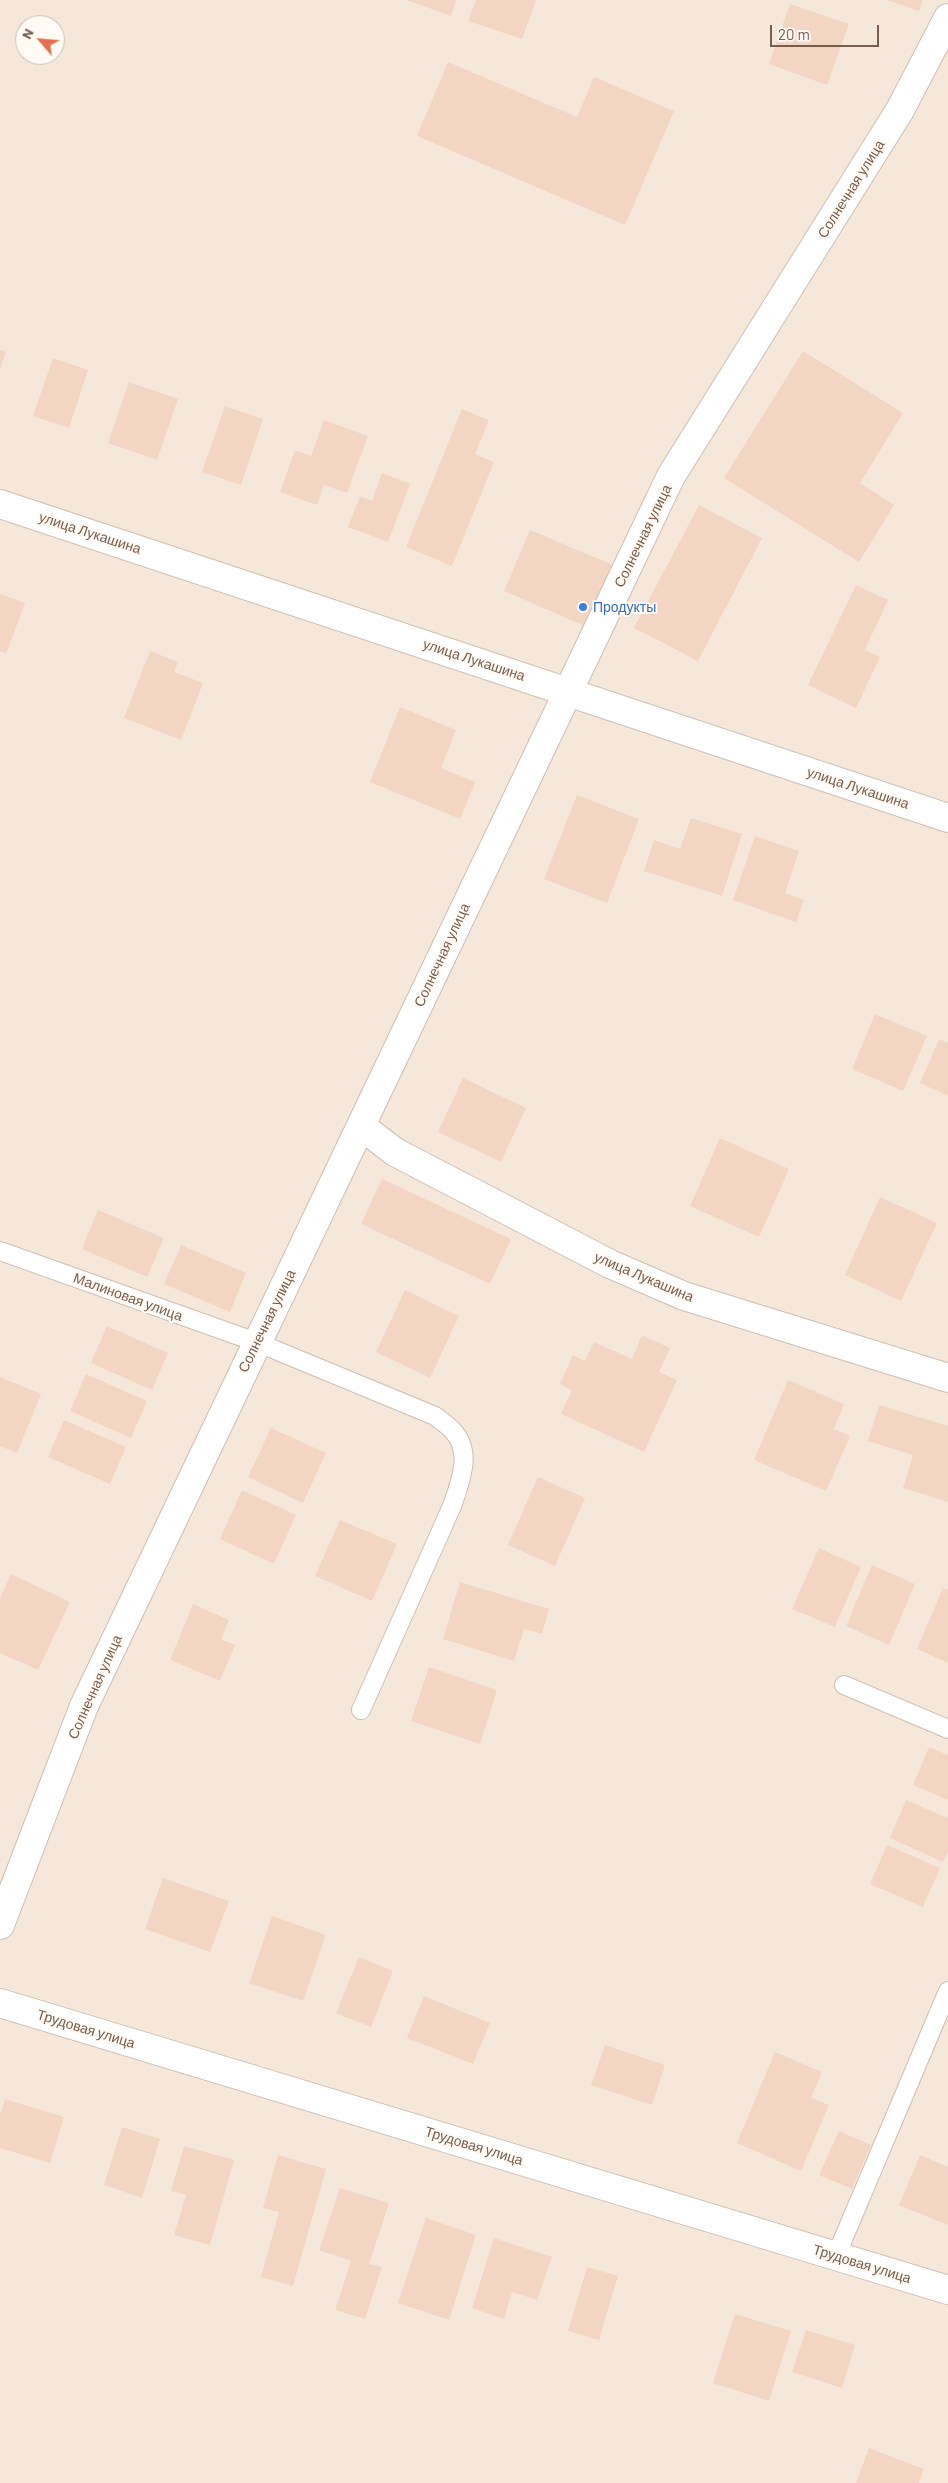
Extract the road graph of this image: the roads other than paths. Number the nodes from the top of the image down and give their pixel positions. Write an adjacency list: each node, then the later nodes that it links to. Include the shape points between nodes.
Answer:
1 (948, 18): 3 (street, Солнечная улица, via 900,110 671,476)
2 (0, 504): 3 (street, улица Лукашина)
3 (568, 691): 4 (street, улица Лукашина); 5 (street, Солнечная улица)
4 (948, 818)
5 (361, 1126): 7 (street, Солнечная улица); 8 (street, улица Лукашина, via 395,1152 610,1264 676,1293)
6 (0, 1251): 7 (lane, Малиновая улица)
7 (256, 1342): 10 (lane, Малиновая улица, via 435,1416 454,1432 464,1451 463,1475 452,1506); 12 (street, Солнечная улица, via 84,1706)
8 (948, 1378)
9 (844, 1685): 11 (lane)
10 (361, 1710)
11 (948, 1729)
12 (0, 1925)
13 (948, 1991): 15 (lane)
14 (0, 2003): 15 (street, Трудовая улица)
15 (836, 2256): 16 (street, Трудовая улица)
16 (948, 2290)

